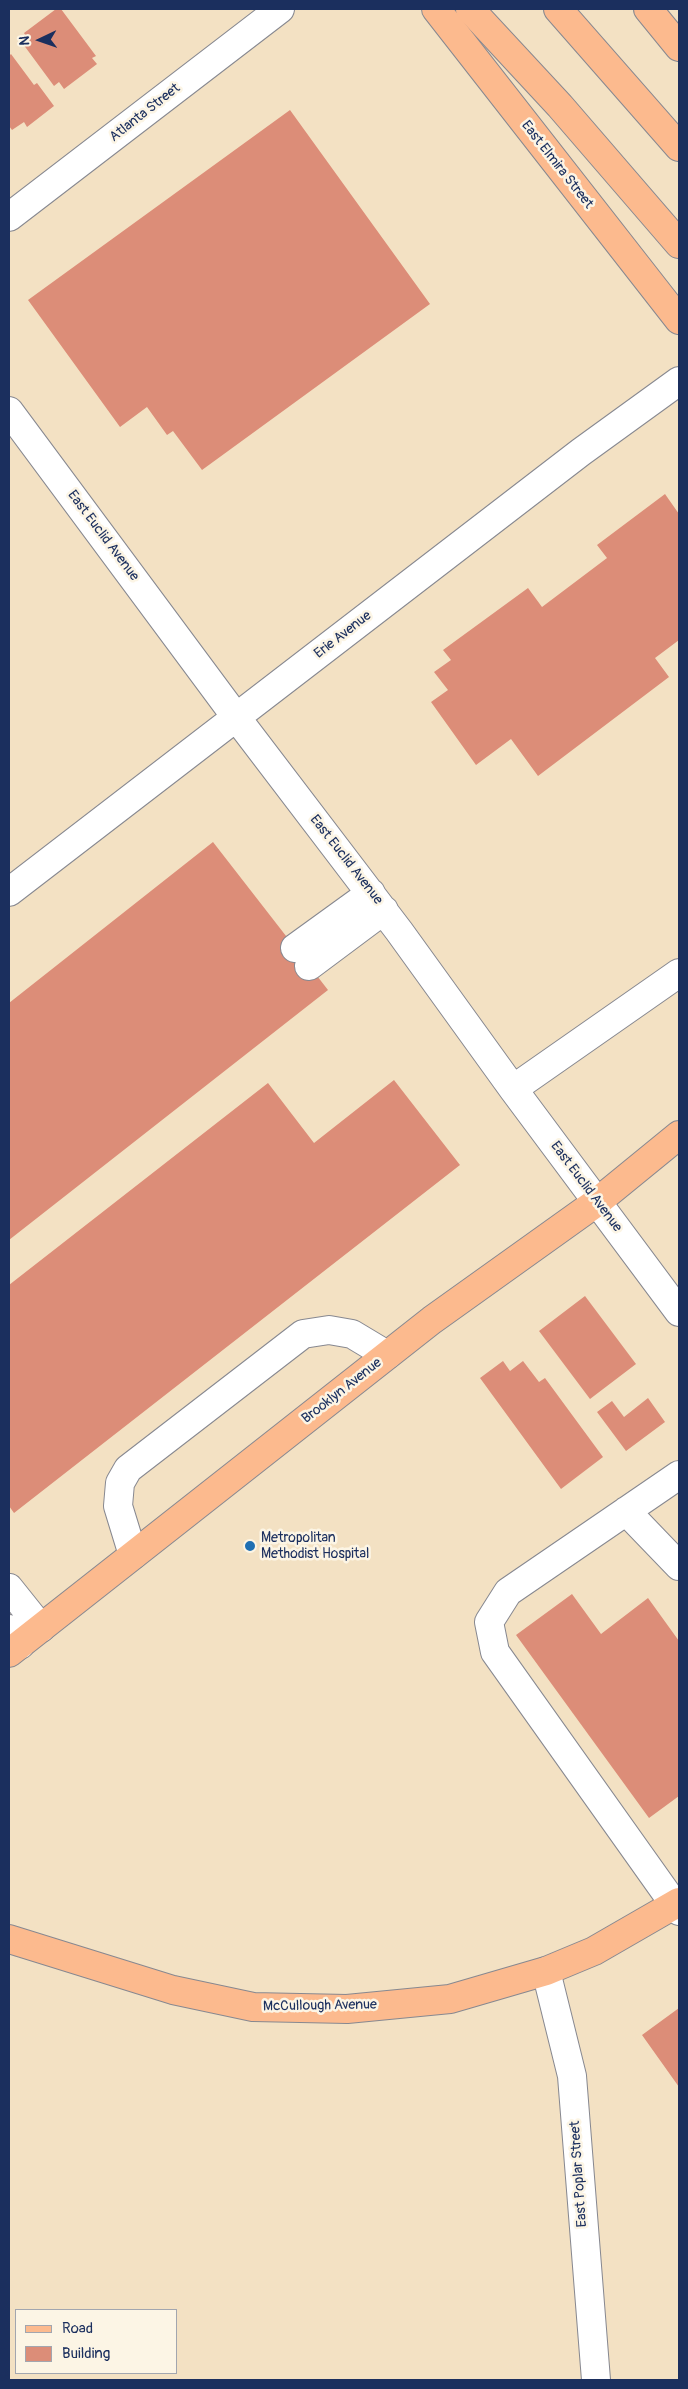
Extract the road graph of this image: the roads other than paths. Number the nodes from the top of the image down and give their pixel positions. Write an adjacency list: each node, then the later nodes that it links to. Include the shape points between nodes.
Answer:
1 (280, 9): 8 (street, Atlanta Street)
2 (436, 9): 10 (main road, East Elmira Street)
3 (470, 9): 9 (main road, via 560,106)
4 (558, 9): 7 (main road)
5 (648, 9): 6 (main road)
6 (679, 47)
7 (679, 148)
8 (9, 217)
9 (679, 244)
10 (679, 320)
11 (679, 381): 13 (street, Erie Avenue, via 581,452)
12 (9, 411): 13 (street, East Euclid Avenue)
13 (236, 718): 14 (street, Erie Avenue); 15 (street, East Euclid Avenue)
14 (9, 892)
15 (377, 901): 16 (street); 18 (street, East Euclid Avenue)
16 (302, 956)
17 (679, 973): 18 (street)
18 (513, 1089): 20 (street, East Euclid Avenue)
19 (679, 1135): 20 (main road, Brooklyn Avenue)
20 (597, 1202): 21 (street, East Euclid Avenue); 22 (main road, Brooklyn Avenue)
21 (679, 1312)
22 (387, 1355): 25 (main road, Brooklyn Avenue); 25 (street, via 352,1334 329,1330 303,1334 128,1469 120,1483 118,1506)
23 (679, 1476): 24 (street)
24 (626, 1511): 26 (street); 29 (street, via 508,1592 489,1622 495,1652)
25 (133, 1555): 28 (main road, Brooklyn Avenue)
26 (679, 1566)
27 (9, 1588): 28 (street)
28 (20, 1639)
29 (678, 1906): 31 (main road, McCullough Avenue, via 594,1951)
30 (9, 1939): 31 (main road, McCullough Avenue, via 173,1990 252,2007 347,2009 450,1999)
31 (546, 1970): 32 (street, East Poplar Street, via 572,2076)
32 (596, 2380)

